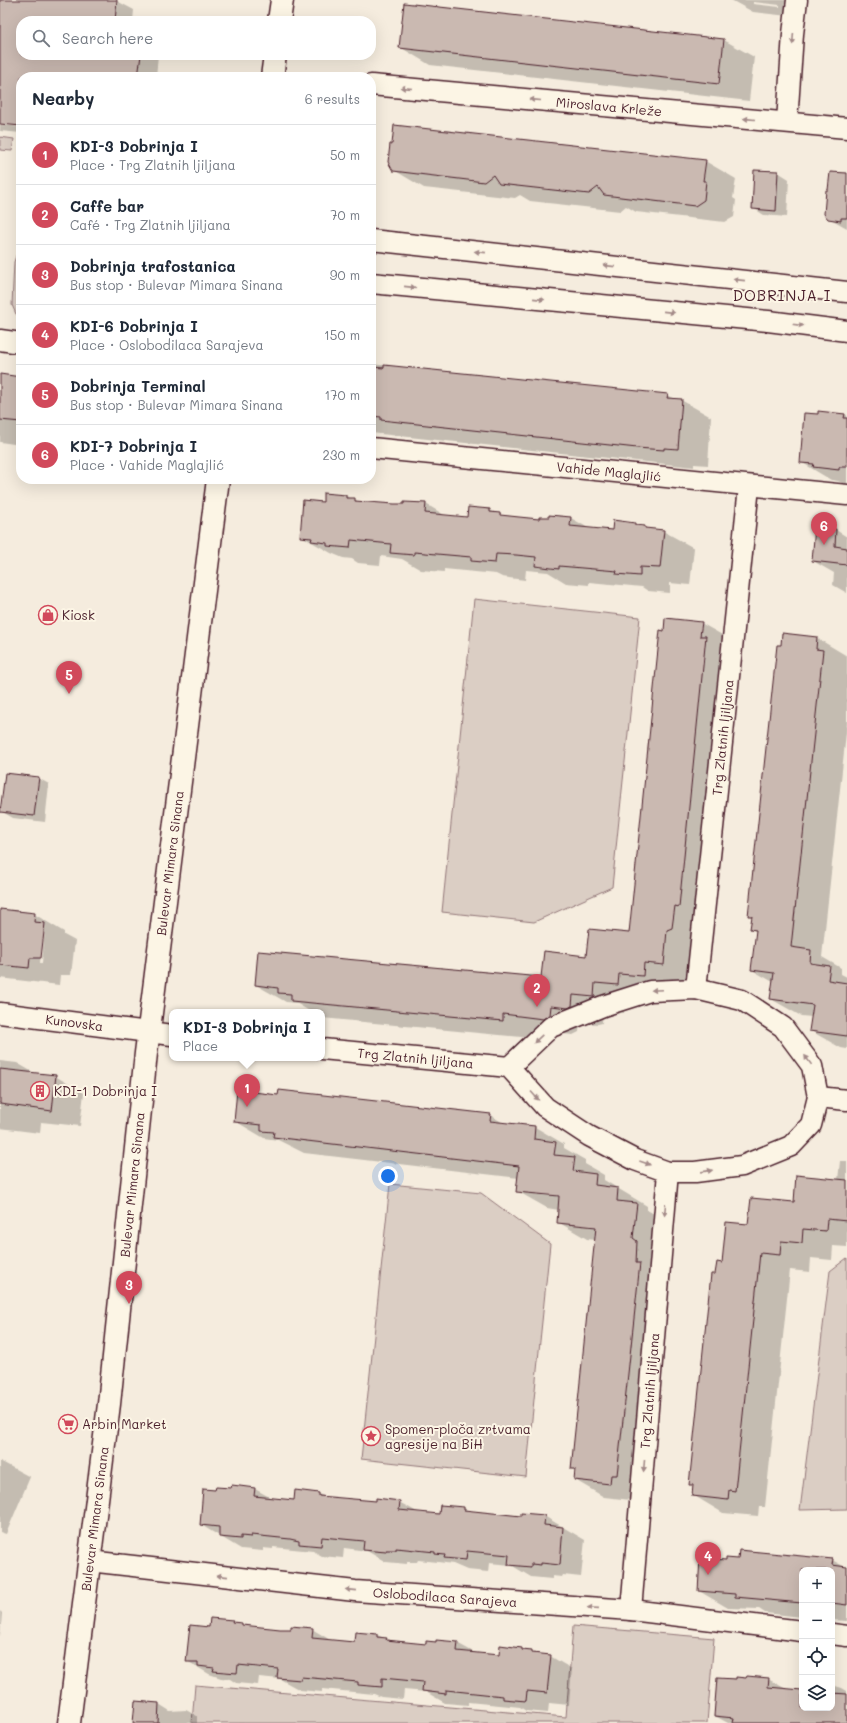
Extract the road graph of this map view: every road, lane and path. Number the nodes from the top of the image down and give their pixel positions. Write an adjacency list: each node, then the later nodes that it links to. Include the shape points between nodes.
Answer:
1 (282, 0): 3 (street)
2 (797, 0): 7 (street, one-way to 7)
3 (280, 16)
4 (274, 60): 5 (street)
5 (273, 72)
6 (376, 85): 7 (street, Miroslava Krleže, one-way to 6)
7 (787, 122): 8 (street, Miroslava Krleže)
8 (847, 128)
9 (376, 241): 11 (street, one-way to 9)
10 (376, 283): 12 (street, one-way to 12, via 768,321)
11 (847, 292)
12 (847, 331)
13 (0, 340): 14 (street)
14 (16, 342)
15 (376, 449): 17 (street, Vahide Maglajlić)
16 (217, 484): 21 (street, Bulevar Mimara Sinana)
17 (749, 487): 18 (street, Vahide Maglajlić); 19 (street, Trg Zlatnih ljiljana)
18 (847, 495)
19 (696, 989): 24 (street, one-way to 24, via 650,990 551,1027); 25 (street, one-way to 19, via 812,1066 783,1027 742,1000)
20 (0, 1013): 21 (street, Kunovska)
21 (149, 1033): 22 (street); 28 (street, Bulevar Mimara Sinana, via 109,1404)
22 (169, 1035)
23 (325, 1049): 24 (street, Trg Zlatnih ljiljana)
24 (509, 1068): 27 (street, one-way to 27, via 545,1107 589,1136 635,1160)
25 (818, 1097): 26 (street); 27 (street, one-way to 25, via 695,1172 742,1166 791,1146 811,1125)
26 (847, 1100)
27 (668, 1172): 29 (street, Trg Zlatnih ljiljana, one-way to 29)
28 (89, 1561): 29 (street, Oslobodilaca Sarajeva, one-way to 28, via 355,1591); 33 (street, Bulevar Mimara Sinana)
29 (631, 1610): 30 (street, Oslobodilaca Sarajeva)
30 (799, 1631)
31 (835, 1634): 32 (street)
32 (847, 1636)
33 (69, 1723)

